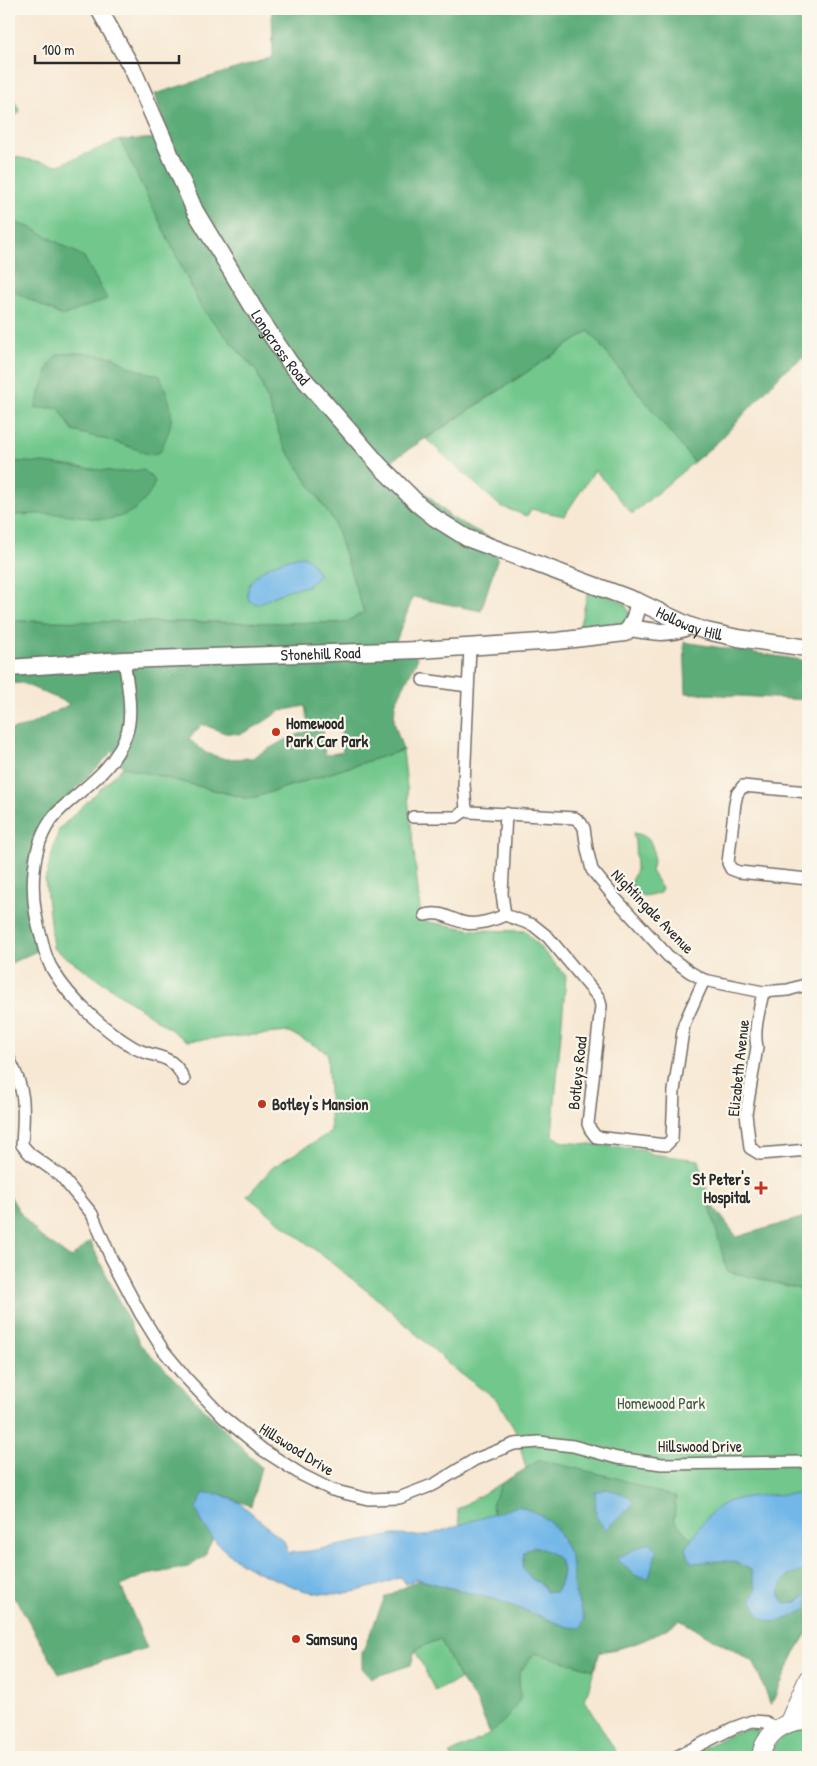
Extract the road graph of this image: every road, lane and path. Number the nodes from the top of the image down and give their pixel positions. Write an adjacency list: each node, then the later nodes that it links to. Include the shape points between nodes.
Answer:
1 (99, 9): 2 (main road, Longcross Road, via 133,70 195,211 259,318 290,362 380,466 435,518 475,542)
2 (578, 578): 3 (main road, Holloway Hill)
3 (639, 602): 4 (main road, Holloway Hill); 5 (main road)
4 (690, 626): 5 (main road, Stonehill Road, via 664,633); 7 (main road, Holloway Hill, via 738,638)
5 (630, 628): 6 (main road, Stonehill Road, via 625,633)
6 (470, 647): 8 (main road, Stonehill Road); 11 (street)
7 (808, 648)
8 (124, 660): 9 (main road, Stonehill Road); 23 (street, via 130,705 127,733 116,758 60,809 45,830 34,863 34,902 53,971 78,1001 108,1031 135,1049 168,1059 179,1068)
9 (9, 668)
10 (423, 680): 11 (street)
11 (468, 686): 13 (street)
12 (808, 792): 16 (street, via 743,786 735,803 728,864 739,872)
13 (466, 810): 14 (street, Nightingale Avenue); 15 (street, via 456,818)
14 (506, 813): 18 (street, via 502,894); 19 (street, Nightingale Avenue, via 575,818 581,823 592,870 668,956)
15 (413, 817)
16 (808, 879)
17 (425, 915): 18 (street, via 438,913 468,924)
18 (505, 915): 19 (street, Botleys Road, via 533,925 548,937 598,998 601,1006 588,1124 592,1133 601,1138 666,1145 672,1138 674,1091 684,1024)
19 (704, 980): 21 (street, Nightingale Avenue)
20 (808, 984): 21 (street, Nightingale Avenue)
21 (764, 992): 24 (street, Elizabeth Avenue, via 757,1021 756,1054 746,1114 750,1148 760,1154)
22 (9, 1059): 25 (street, Hillswood Drive, via 20,1081 25,1103 22,1145 61,1176 92,1214 115,1266 163,1350 223,1418 263,1450 309,1479 332,1490 368,1499 399,1498 435,1484 474,1460 514,1444 539,1442 662,1464)
23 (184, 1080)
24 (808, 1150)
25 (808, 1462)
26 (808, 1679): 28 (main road)
27 (808, 1720): 28 (main road)
28 (782, 1726): 29 (street, via 760,1720 748,1723); 30 (main road, via 764,1746)
29 (676, 1757)
30 (761, 1757)

